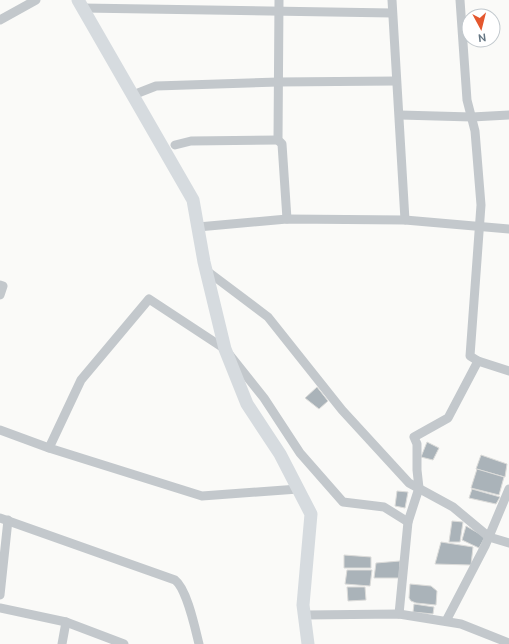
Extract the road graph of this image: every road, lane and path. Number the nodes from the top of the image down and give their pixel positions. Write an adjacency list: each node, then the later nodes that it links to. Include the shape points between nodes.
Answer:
1 (36, 0): 8 (street)
2 (278, 0): 6 (street)
3 (392, 0): 7 (street)
4 (460, 0): 14 (street, via 467,100)
5 (81, 4): 6 (street); 11 (main road)
6 (279, 10): 7 (street); 10 (street)
7 (392, 13): 9 (street)
8 (0, 20)
9 (396, 81): 10 (street); 12 (street)
10 (278, 82): 11 (street, via 156,86); 15 (street)
11 (133, 95): 20 (main road, via 193,200)
12 (400, 115): 14 (street); 18 (street)
13 (509, 115): 14 (street)
14 (472, 117): 19 (street, via 481,205)
15 (278, 140): 16 (street, via 190,141); 17 (street, via 282,144)
16 (175, 145)
17 (287, 219): 18 (street); 20 (street)
18 (406, 220): 19 (street)
19 (480, 226): 21 (street); 26 (street, via 470,356)
20 (198, 227): 22 (main road)
21 (509, 229)
22 (207, 271): 25 (main road); 30 (street, via 268,317 342,410 409,483)
23 (0, 285): 24 (street, via 3,286)
24 (0, 295)
25 (225, 349): 29 (street, via 149,299 81,380); 31 (main road, via 246,404 280,454); 35 (street, via 264,398 300,453 343,502 384,507)
26 (478, 361): 27 (street); 30 (street, via 448,418 414,437 417,444)
27 (509, 371)
28 (0, 430): 29 (street)
29 (49, 448): 31 (street, via 202,496)
30 (419, 488): 35 (street); 36 (street, via 453,508)
31 (298, 489): 41 (main road, via 311,514 303,605)
32 (509, 489): 33 (street)
33 (506, 507): 36 (street)
34 (4, 519): 38 (street); 47 (street, via 175,580 185,598)
35 (408, 522): 40 (street)
36 (489, 537): 37 (street); 42 (street)
37 (509, 543)
38 (0, 594)
39 (0, 608): 43 (street)
40 (399, 614): 41 (street); 42 (street)
41 (305, 615): 48 (main road)
42 (446, 621): 44 (street, via 461,624)
43 (66, 622): 45 (street); 46 (street)
44 (509, 643)
45 (62, 644)
46 (124, 644)
47 (199, 644)
48 (308, 644)

